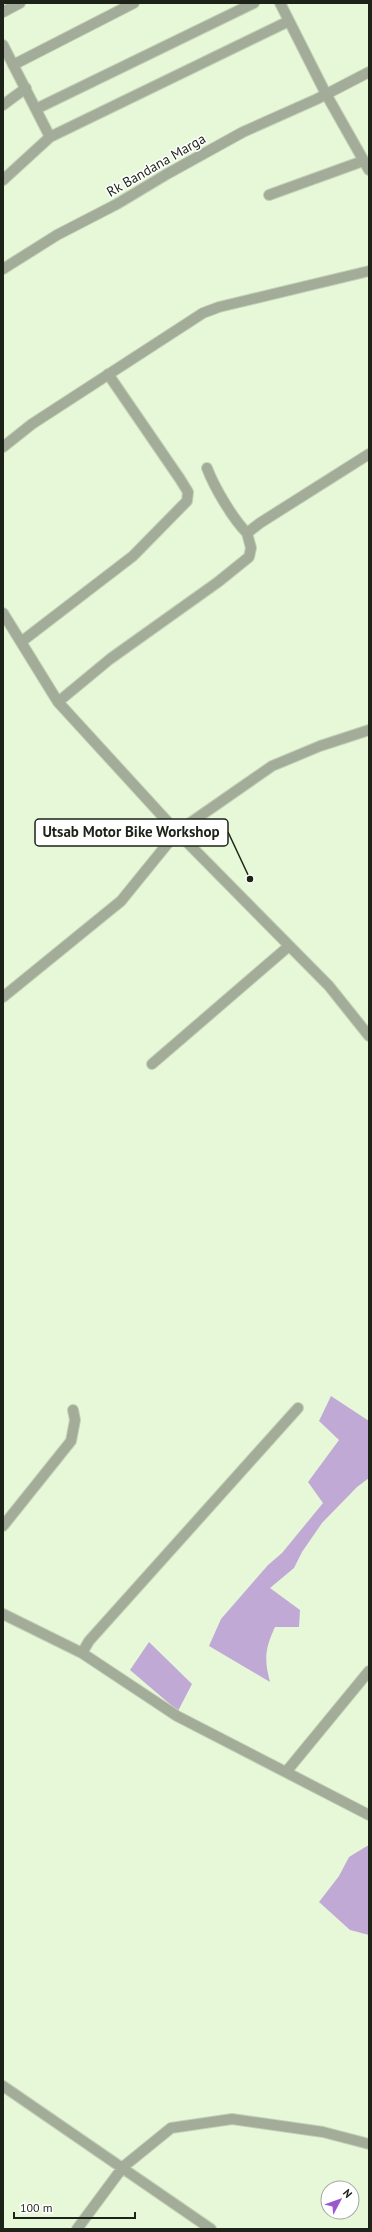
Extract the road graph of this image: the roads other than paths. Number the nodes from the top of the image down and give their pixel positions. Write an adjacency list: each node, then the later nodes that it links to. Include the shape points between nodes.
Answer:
1 (20, 3): 5 (street)
2 (134, 3): 8 (street)
3 (254, 3): 13 (street)
4 (280, 3): 6 (street)
5 (3, 12)
6 (289, 21): 11 (street); 14 (street)
7 (3, 44): 8 (street)
8 (13, 65): 10 (street)
9 (369, 72): 11 (street, Rk Bandana Marga)
10 (26, 88): 12 (street); 13 (street)
11 (326, 94): 15 (street); 19 (street, Rk Bandana Marga, via 243,132 57,235)
12 (3, 105)
13 (36, 110): 14 (street)
14 (50, 137): 17 (street)
15 (364, 161): 16 (street); 18 (street)
16 (369, 170)
17 (3, 180)
18 (269, 195)
19 (3, 269)
20 (369, 271): 21 (street, via 203,313)
21 (108, 374): 22 (street, via 32,424); 27 (street, via 180,479 188,492 187,501 133,556)
22 (3, 447)
23 (369, 454): 25 (street)
24 (207, 468): 25 (street, via 236,522)
25 (247, 533): 28 (street, via 251,548 249,557 110,659)
26 (3, 613): 27 (street)
27 (21, 642): 28 (street)
28 (58, 702): 30 (street)
29 (369, 730): 30 (street, via 320,746 272,766)
30 (177, 832): 31 (street); 32 (street, via 121,901)
31 (289, 946): 33 (street, via 329,986); 34 (street)
32 (3, 997)
33 (369, 1036)
34 (152, 1064)
35 (298, 1408): 39 (street, via 89,1641)
36 (73, 1410): 37 (street, via 75,1420 71,1441)
37 (3, 1526)
38 (3, 1614): 39 (street)
39 (82, 1653): 41 (street, via 177,1716)
40 (369, 1671): 41 (street)
41 (286, 1772): 42 (street)
42 (369, 1815)
43 (3, 2086): 45 (street)
44 (369, 2144): 45 (street, via 323,2132 232,2119 171,2128)
45 (123, 2167): 46 (street); 47 (street)
46 (77, 2229)
47 (211, 2229)

